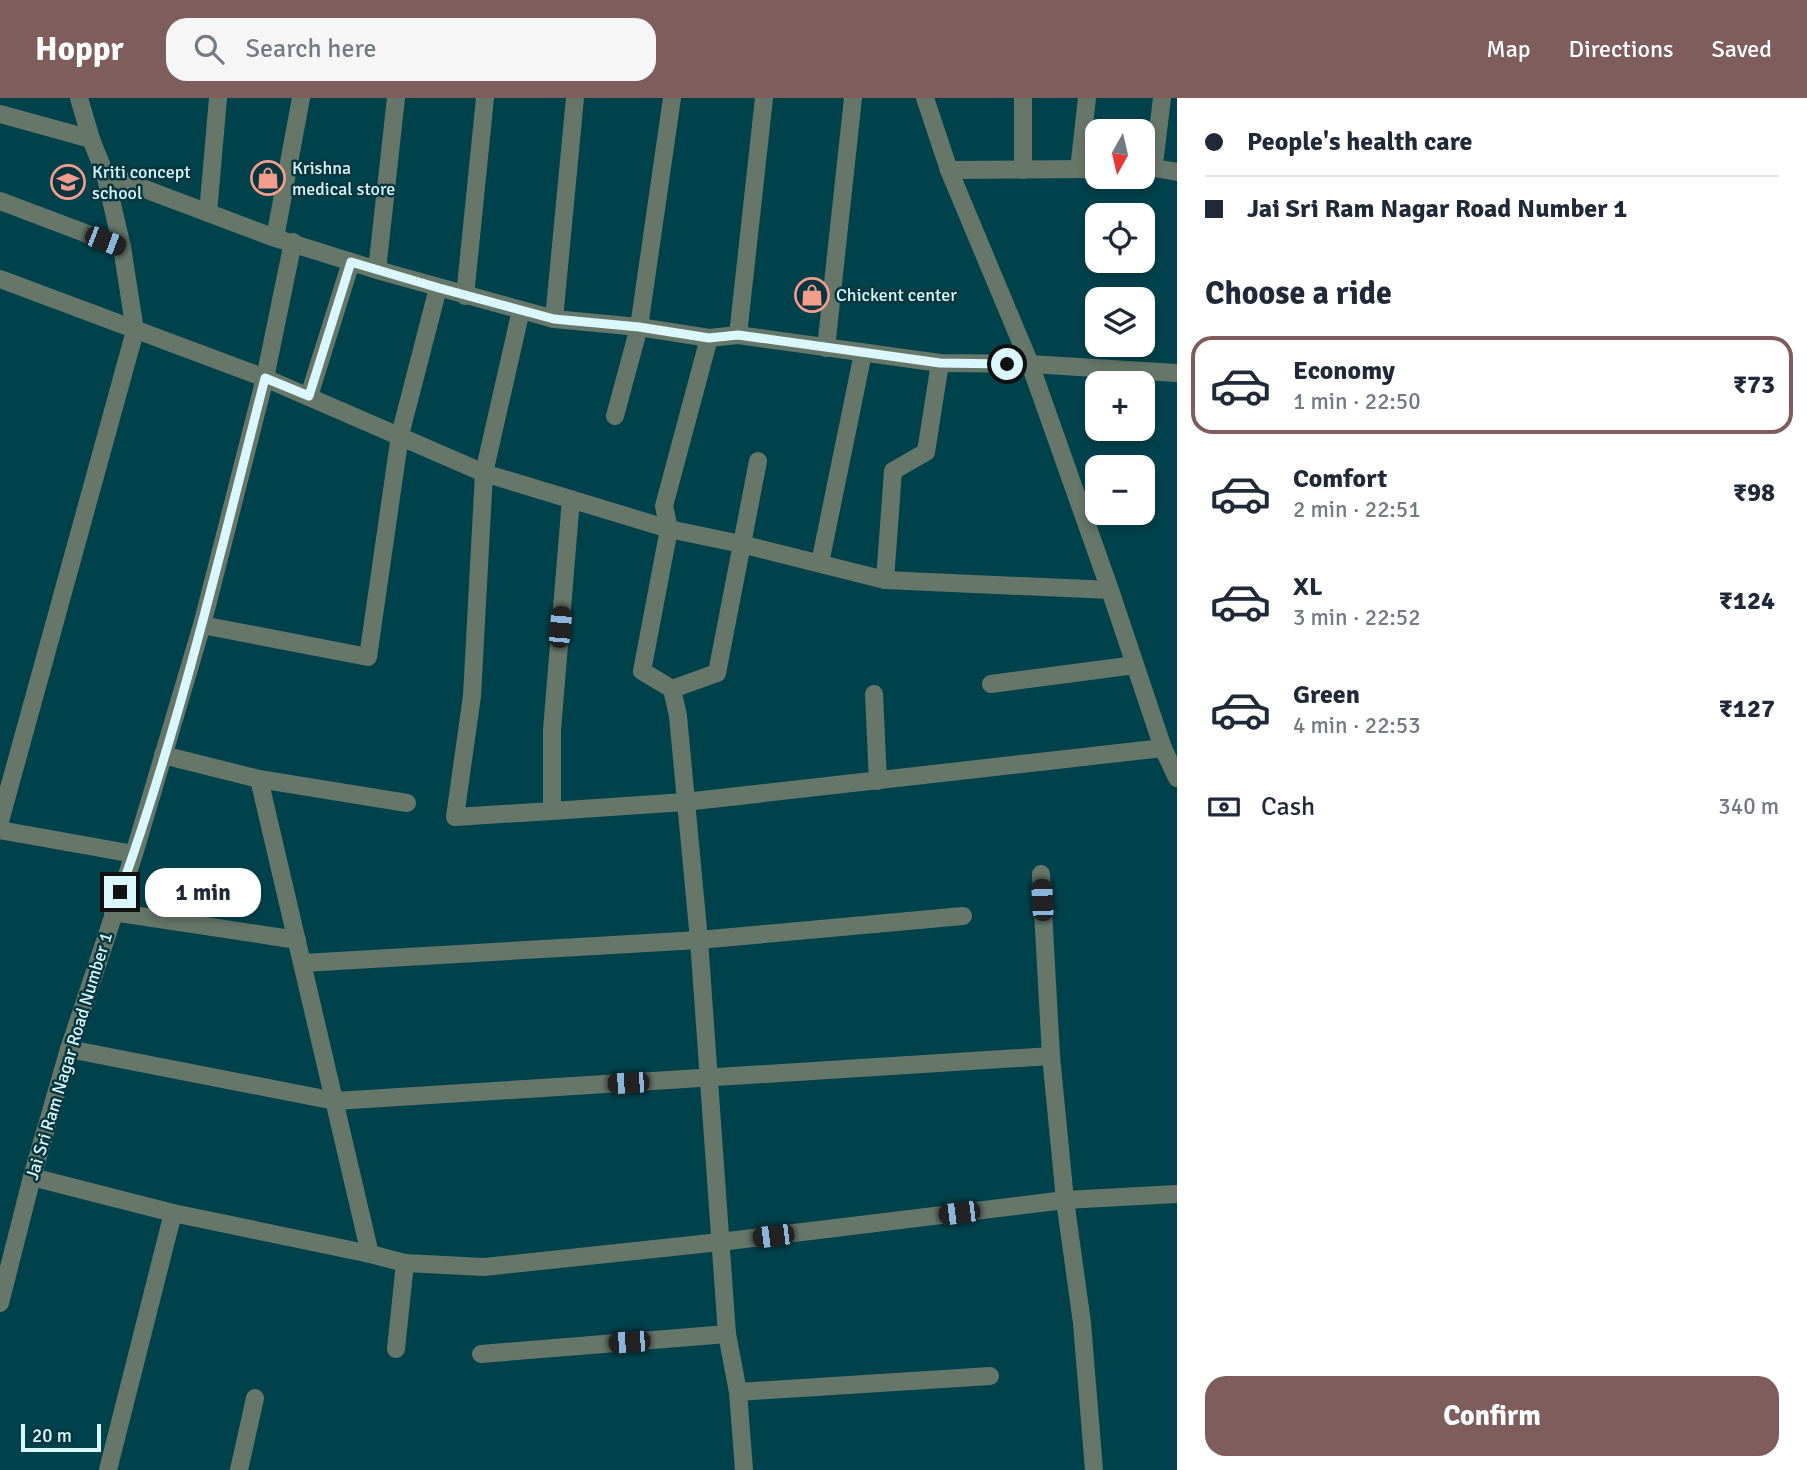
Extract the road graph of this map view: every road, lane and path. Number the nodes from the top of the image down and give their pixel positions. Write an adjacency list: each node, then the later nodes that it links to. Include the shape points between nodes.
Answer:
1 (79, 98): 15 (street)
2 (218, 98): 25 (street)
3 (301, 98): 26 (street)
4 (396, 98): 30 (street)
5 (485, 98): 33 (street)
6 (575, 98): 35 (street)
7 (672, 98): 36 (street)
8 (764, 98): 38 (street)
9 (853, 98): 40 (street)
10 (925, 98): 20 (street)
11 (1023, 98): 21 (street)
12 (1087, 98): 18 (street)
13 (1162, 98): 16 (street)
14 (0, 114): 15 (street)
15 (91, 139): 23 (street)
16 (1155, 156)
17 (1155, 168): 22 (street)
18 (1079, 169): 19 (street); 21 (street)
19 (1085, 169)
20 (949, 170): 21 (street); 43 (street)
21 (1023, 170)
22 (1177, 172)
23 (105, 174): 25 (street); 28 (street)
24 (0, 201): 28 (street)
25 (208, 213): 26 (street)
26 (275, 238): 27 (street)
27 (293, 242): 29 (street); 45 (street, Jai Sri Ram Nagar Road Number 1)
28 (122, 247): 37 (street)
29 (351, 262): 30 (street); 46 (street)
30 (376, 270): 32 (street)
31 (0, 279): 37 (street)
32 (439, 288): 33 (street); 48 (street)
33 (465, 296): 34 (street)
34 (521, 310): 35 (street); 50 (street)
35 (554, 319): 36 (street)
36 (639, 327): 39 (street); 47 (street)
37 (135, 331): 45 (street); 70 (street)
38 (738, 335): 39 (street); 40 (street)
39 (709, 338): 52 (street, via 664,506)
40 (826, 348): 41 (street)
41 (863, 353): 42 (street); 54 (street)
42 (940, 363): 43 (street); 55 (street, via 926,452 893,471)
43 (1030, 364): 44 (street); 56 (street)
44 (1177, 373)
45 (265, 378): 46 (street); 57 (street, Jai Sri Ram Nagar Road Number 1)
46 (309, 396): 48 (street)
47 (615, 416)
48 (400, 435): 50 (street); 57 (street, via 368,657)
49 (758, 461): 53 (street)
50 (484, 473): 51 (street); 69 (street, via 471,696 455,817)
51 (571, 499): 52 (street); 69 (street, via 552,730)
52 (669, 529): 53 (street); 60 (street, via 642,671)
53 (741, 544): 54 (street); 60 (street, via 717,673)
54 (820, 564): 55 (street)
55 (885, 580): 56 (street)
56 (1110, 590): 58 (street)
57 (202, 625): 63 (street, Jai Sri Ram Nagar Road Number 1)
58 (1135, 665): 59 (street); 62 (street)
59 (991, 684)
60 (673, 690): 67 (street)
61 (874, 694): 66 (street)
62 (1163, 748): 64 (street); 66 (street)
63 (163, 755): 65 (street); 72 (street, Jai Sri Ram Nagar Road Number 1)
64 (1177, 778)
65 (259, 779): 68 (street); 76 (street)
66 (878, 781): 67 (street)
67 (685, 802): 69 (street); 77 (street)
68 (407, 803)
69 (552, 811)
70 (0, 821)
71 (0, 830): 72 (street)
72 (134, 854): 74 (street, Jai Sri Ram Nagar Road Number 1)
73 (1041, 874): 80 (street)
74 (113, 912): 76 (street); 79 (street, Jai Sri Ram Nagar Road Number 1)
75 (963, 916): 77 (street)
76 (298, 940): 78 (street)
77 (699, 940): 78 (street); 81 (street)
78 (303, 963): 82 (street)
79 (69, 1049): 82 (street); 83 (street, Jai Sri Ram Nagar Road Number 1)
80 (1051, 1056): 81 (street); 85 (street)
81 (708, 1078): 82 (street); 87 (street)
82 (335, 1101): 88 (street)
83 (32, 1177): 86 (street); 90 (street, Jai Sri Ram Nagar Road Number 1)
84 (1177, 1195): 85 (street)
85 (1065, 1200): 87 (street); 100 (street, via 1082,1323)
86 (173, 1213): 88 (street); 97 (street)
87 (720, 1242): 89 (street, via 484,1267); 91 (street)
88 (370, 1254): 89 (street)
89 (405, 1263): 92 (street)
90 (0, 1303)
91 (727, 1334): 93 (street); 95 (street)
92 (396, 1349)
93 (481, 1354)
94 (990, 1376): 95 (street)
95 (738, 1392): 99 (street)
96 (255, 1398): 98 (street)
97 (108, 1470)
98 (239, 1470)
99 (744, 1470)
100 (1094, 1470)

